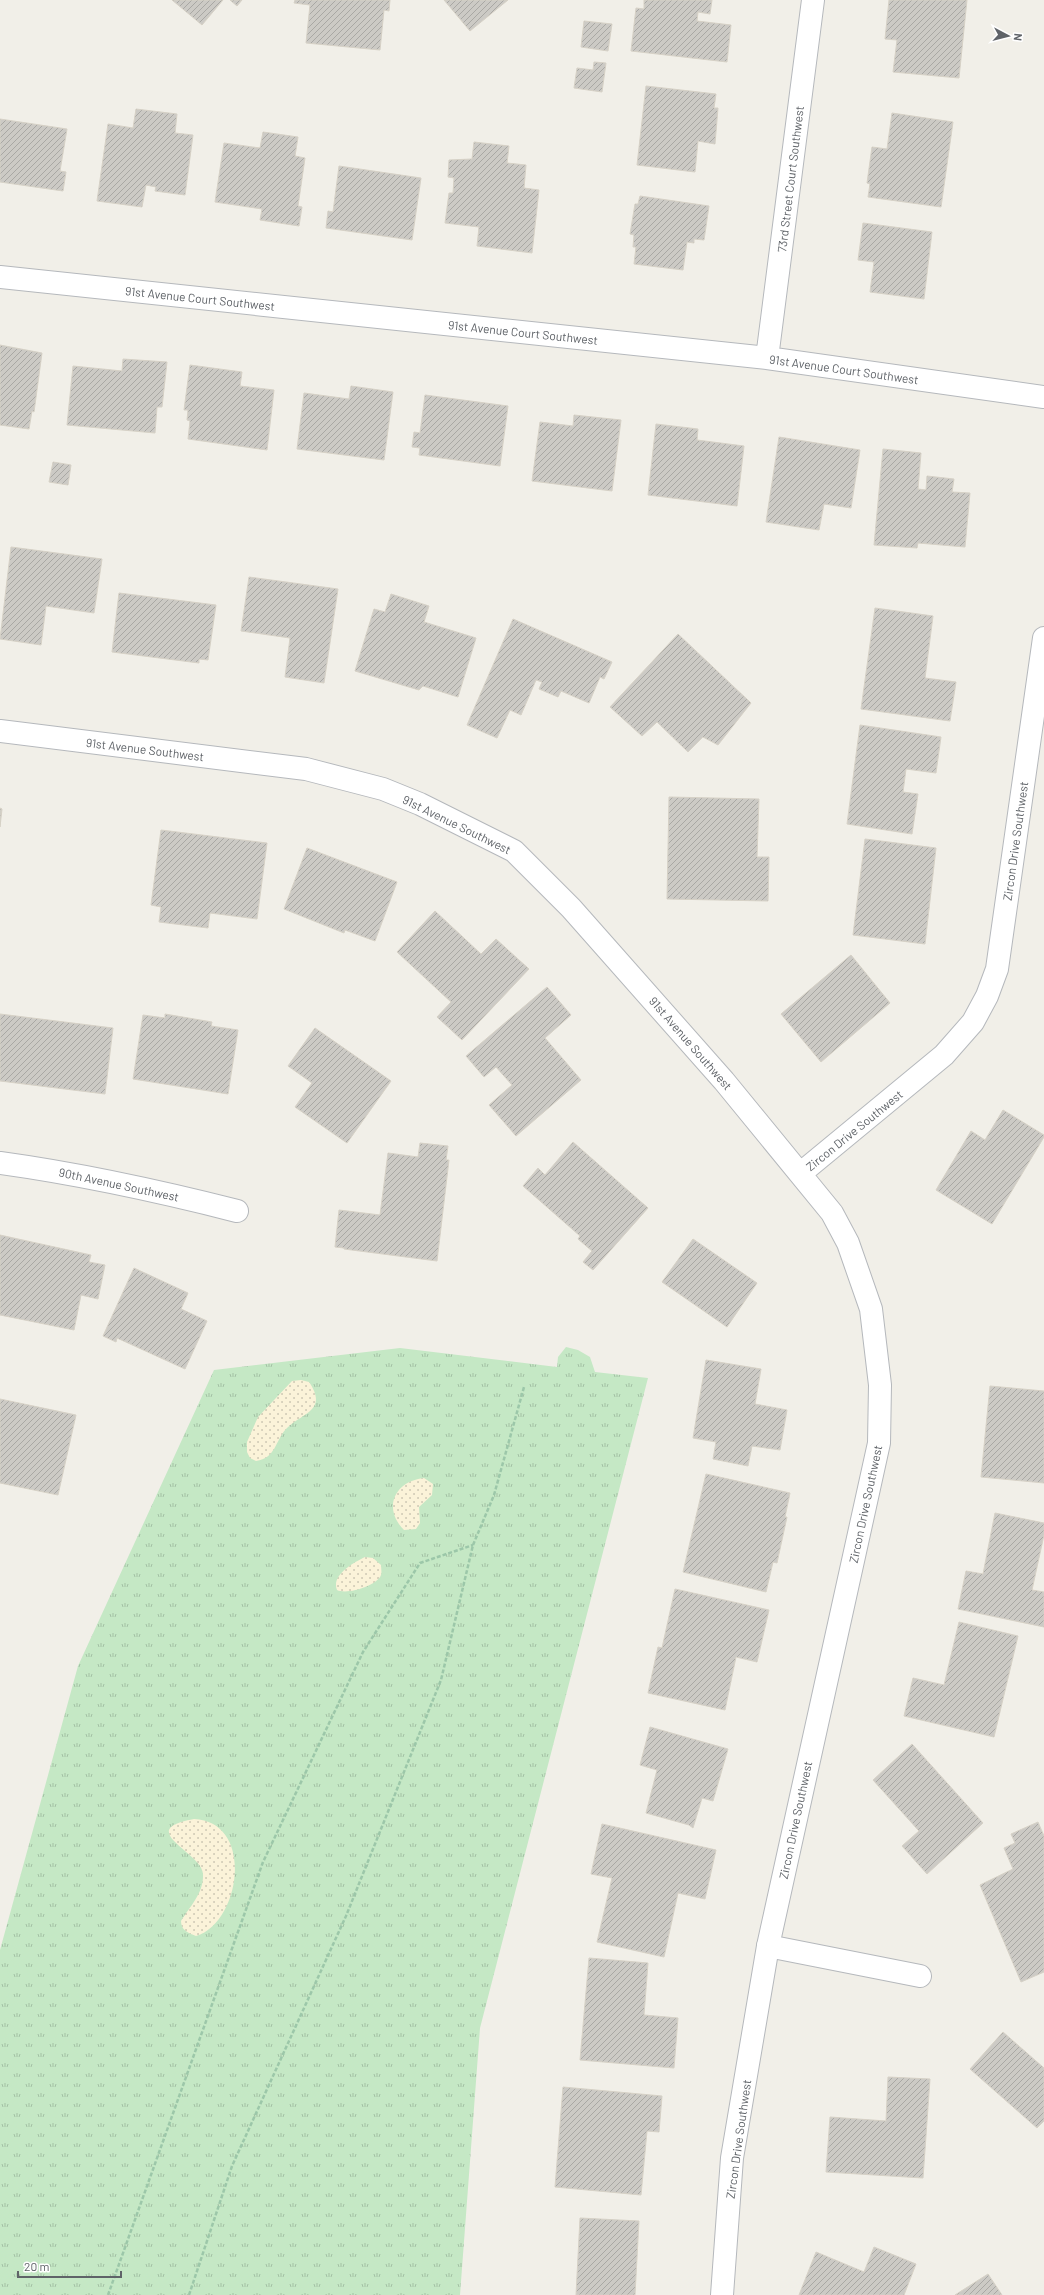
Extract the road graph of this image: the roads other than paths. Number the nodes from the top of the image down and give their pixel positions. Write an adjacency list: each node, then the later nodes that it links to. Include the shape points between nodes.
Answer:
1 (813, 0): 3 (street, 73rd Street Court Southwest)
2 (0, 277): 3 (street, 91st Avenue Court Southwest)
3 (767, 358): 4 (street, 91st Avenue Court Southwest)
4 (1044, 397)
5 (1044, 638): 8 (street, Zircon Drive Southwest, via 996,969 987,996 973,1022 944,1055)
6 (0, 731): 8 (street, 91st Avenue Southwest, via 306,769 345,777 420,804 514,851 571,908 724,1081)
7 (0, 1163): 9 (street, 90th Avenue Southwest, via 122,1183)
8 (801, 1173): 10 (street, Zircon Drive Southwest, via 832,1213 848,1243 866,1295 880,1385 879,1443)
9 (237, 1211)
10 (768, 1946): 11 (street); 12 (street, Zircon Drive Southwest, via 732,2158)
11 (920, 1976)
12 (722, 2295)

